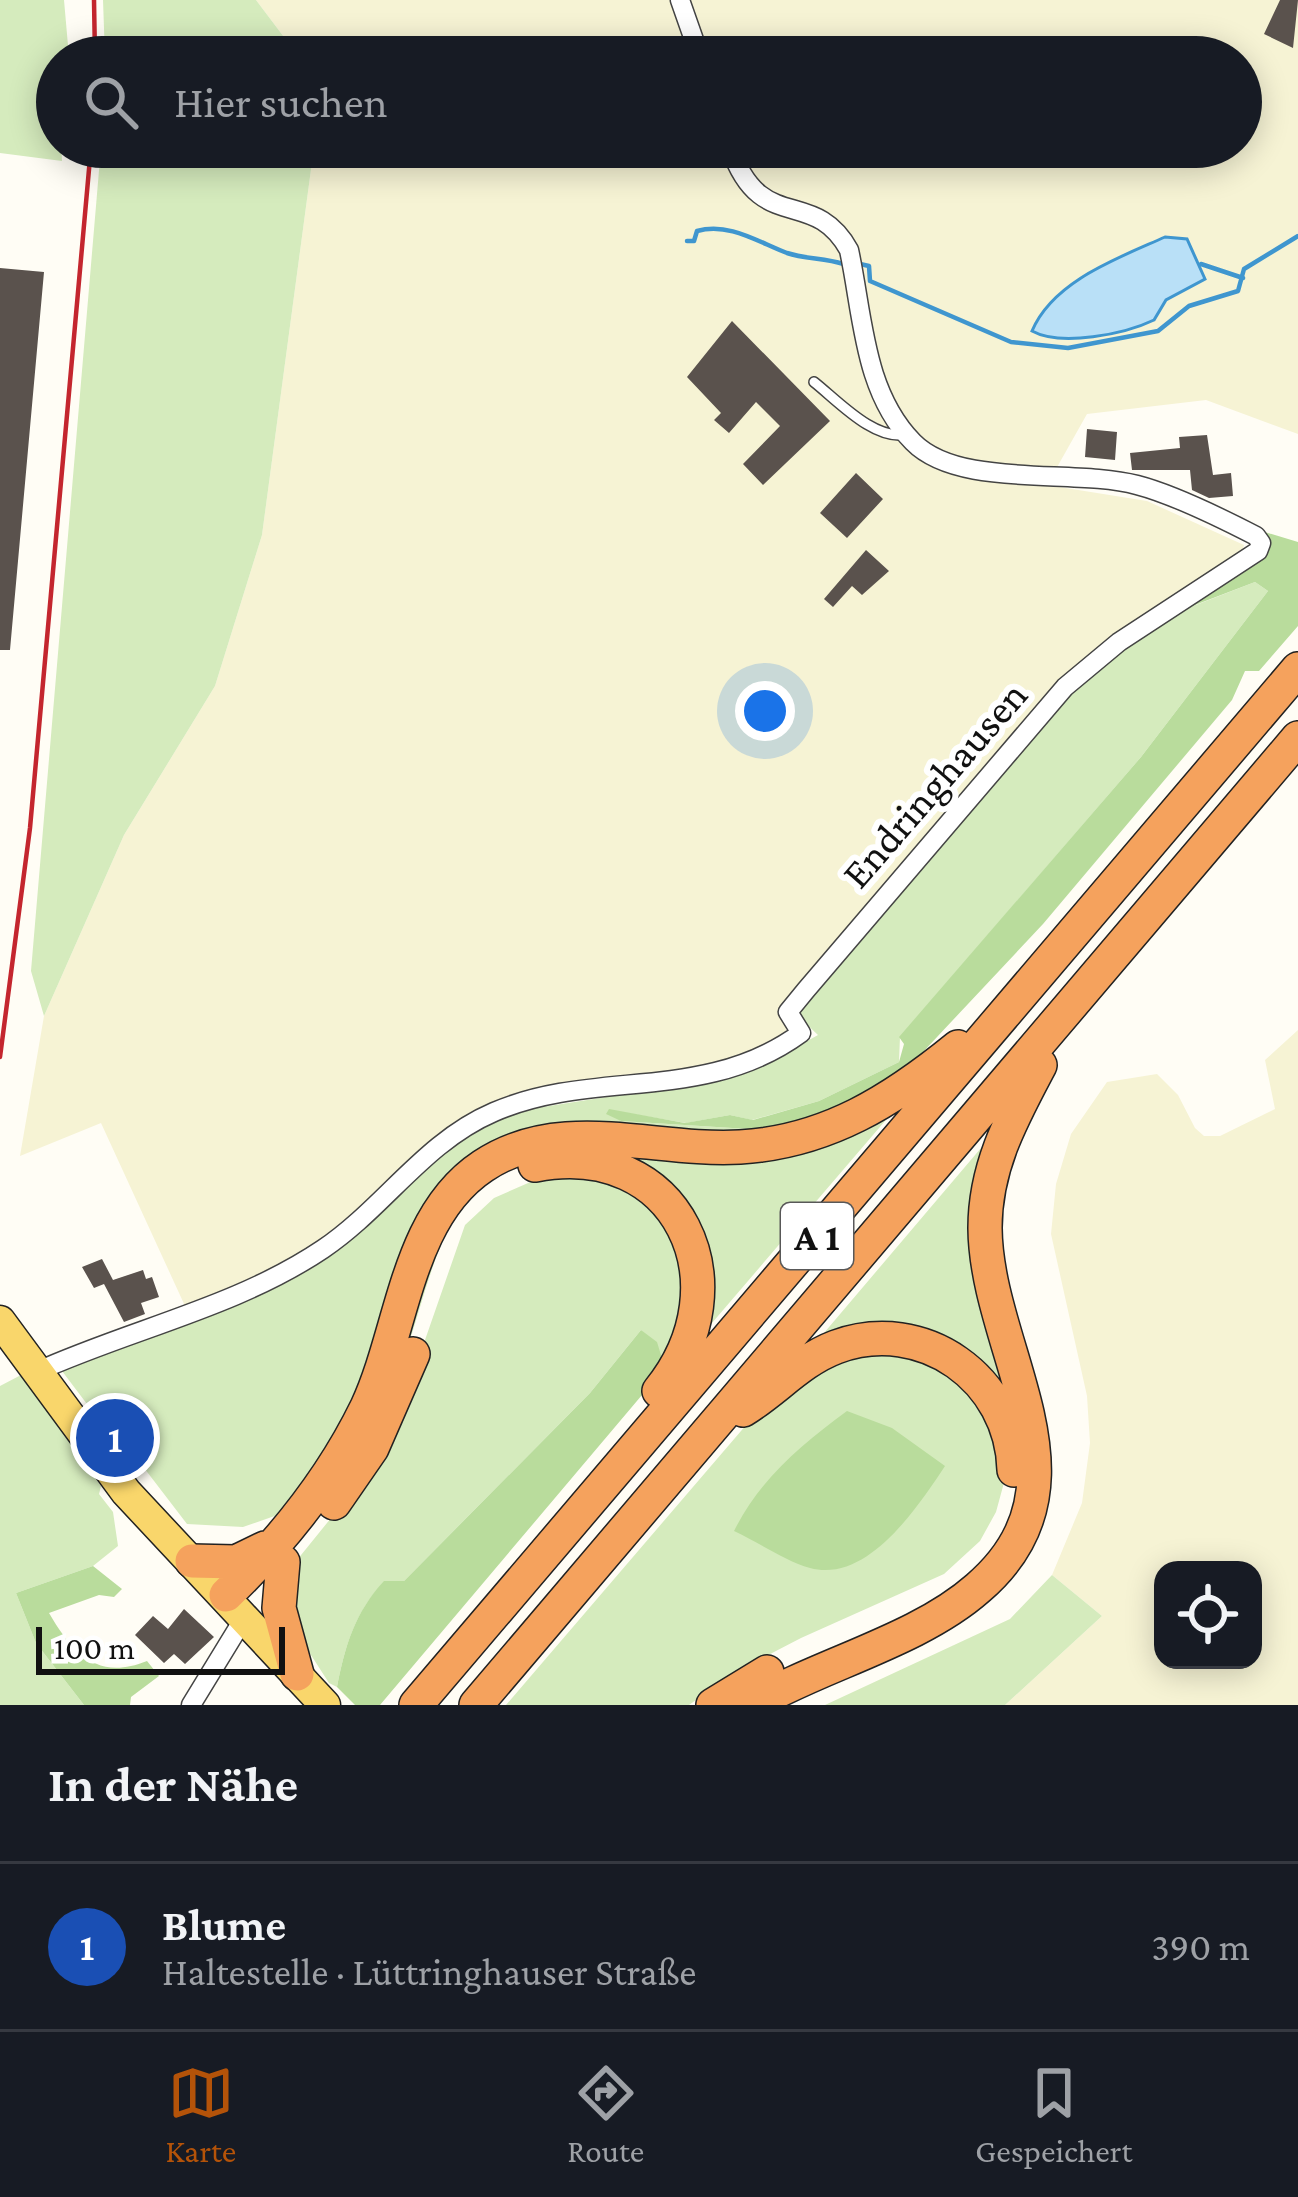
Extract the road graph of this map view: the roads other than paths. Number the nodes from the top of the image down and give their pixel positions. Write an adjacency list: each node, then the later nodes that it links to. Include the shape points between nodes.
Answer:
1 (680, 0): 2 (street)
2 (693, 36)
3 (739, 168): 5 (street, via 758,197 815,216 842,238 872,368)
4 (814, 382): 5 (lane, via 868,424)
5 (907, 434): 11 (street, Endringhausen, via 941,462 1137,485 1261,543 1054,698 788,1012 801,1033 771,1055 693,1079 542,1097 489,1114 433,1148 353,1227 292,1268)
6 (1298, 670): 8 (highway, A 1)
7 (1298, 738): 9 (highway, A 1)
8 (1025, 992): 13 (highway, A 1); 14 (highway, via 911,1086 824,1130 729,1147 560,1139 510,1150 473,1172 430,1229 360,1420)
9 (1074, 1002): 12 (highway, A 1); 23 (highway, via 1006,1130 986,1214 992,1294 1034,1444 1033,1495 1018,1539 987,1580 952,1607)
10 (0, 1321): 11 (main road)
11 (36, 1372): 15 (main road, via 115,1478)
12 (706, 1433): 21 (highway, A 1); 22 (highway, via 820,1354 898,1339 942,1352 981,1382 1008,1427 1014,1469 998,1533 960,1576)
13 (609, 1480): 14 (highway, via 627,1429 693,1337 696,1257 674,1212 633,1177 580,1161 536,1165 499,1181 458,1222 380,1432 336,1500); 20 (highway, A 1)
14 (277, 1553): 15 (highway); 16 (highway); 17 (highway, via 280,1608)
15 (192, 1561): 16 (main road)
16 (237, 1606): 17 (main road); 18 (street)
17 (297, 1673): 19 (main road)
18 (191, 1705)
19 (325, 1705)
20 (416, 1705)
21 (476, 1705)
22 (713, 1705)
23 (751, 1705)

